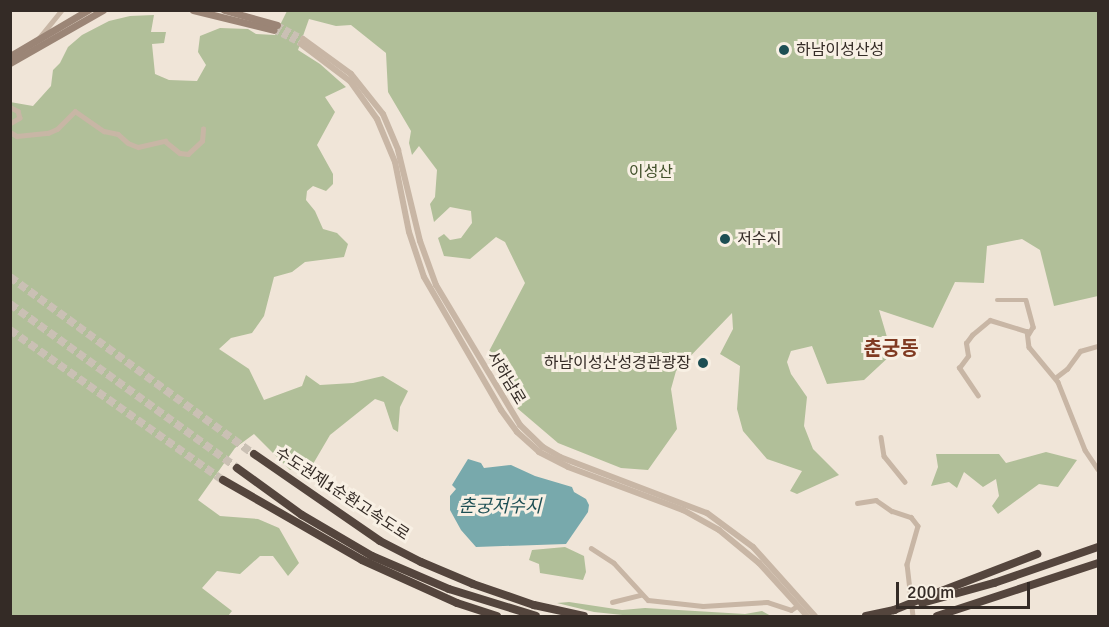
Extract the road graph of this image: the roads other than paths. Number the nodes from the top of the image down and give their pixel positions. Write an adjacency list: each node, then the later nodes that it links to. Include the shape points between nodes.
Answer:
1 (62, 10): 6 (street)
2 (103, 10): 7 (main road)
3 (193, 10): 4 (main road, via 276,28)
4 (224, 10)
5 (85, 12): 6 (main road)
6 (37, 42): 7 (street); 8 (main road)
7 (36, 51): 9 (main road)
8 (10, 56)
9 (10, 63)
10 (10, 107): 11 (street, via 18,111 20,118)
11 (10, 124)
12 (203, 129): 13 (street, via 202,141 188,154 180,153 165,141 138,147 75,111 48,133 17,136)
13 (10, 132)
14 (997, 300): 15 (street, via 1026,300 1033,327)
15 (1029, 334): 17 (street, via 1029,347); 18 (street, via 990,320 972,335 966,343 968,356 959,368)
16 (1098, 346): 17 (street, via 1080,351 1067,369)
17 (1054, 378): 22 (street, via 1085,450)
18 (978, 396)
19 (881, 437): 24 (street, via 884,456)
20 (254, 454): 36 (highway, 수도권제1순환고속도로, via 380,541 421,562 534,605)
21 (237, 468): 35 (highway, 수도권제1순환고속도로, via 302,515 372,556 449,589)
22 (1098, 469)
23 (223, 480): 34 (highway, via 362,560 457,603)
24 (905, 482)
25 (857, 503): 40 (street, via 876,500 911,517 918,526 907,564)
26 (591, 548): 30 (street, via 614,563)
27 (1098, 549): 31 (highway)
28 (1037, 554): 31 (highway)
29 (1098, 563): 41 (highway)
30 (641, 595): 32 (street); 33 (street, via 673,604 767,602 791,610)
31 (921, 601): 39 (highway, bridge)
32 (612, 602)
33 (797, 606): 37 (street, 서하남로); 38 (street, 서하남로, via 748,552 719,530 683,510 568,467 539,452 517,432 424,277 409,232 395,162 377,119 350,81 302,41 351,74 383,114 398,150 420,241 436,285 520,425 535,441 560,457 707,513 753,547)
34 (496, 616)
35 (536, 616)
36 (584, 616)
37 (807, 616)
38 (815, 616)
39 (866, 616)
40 (914, 616)
41 (937, 616)

